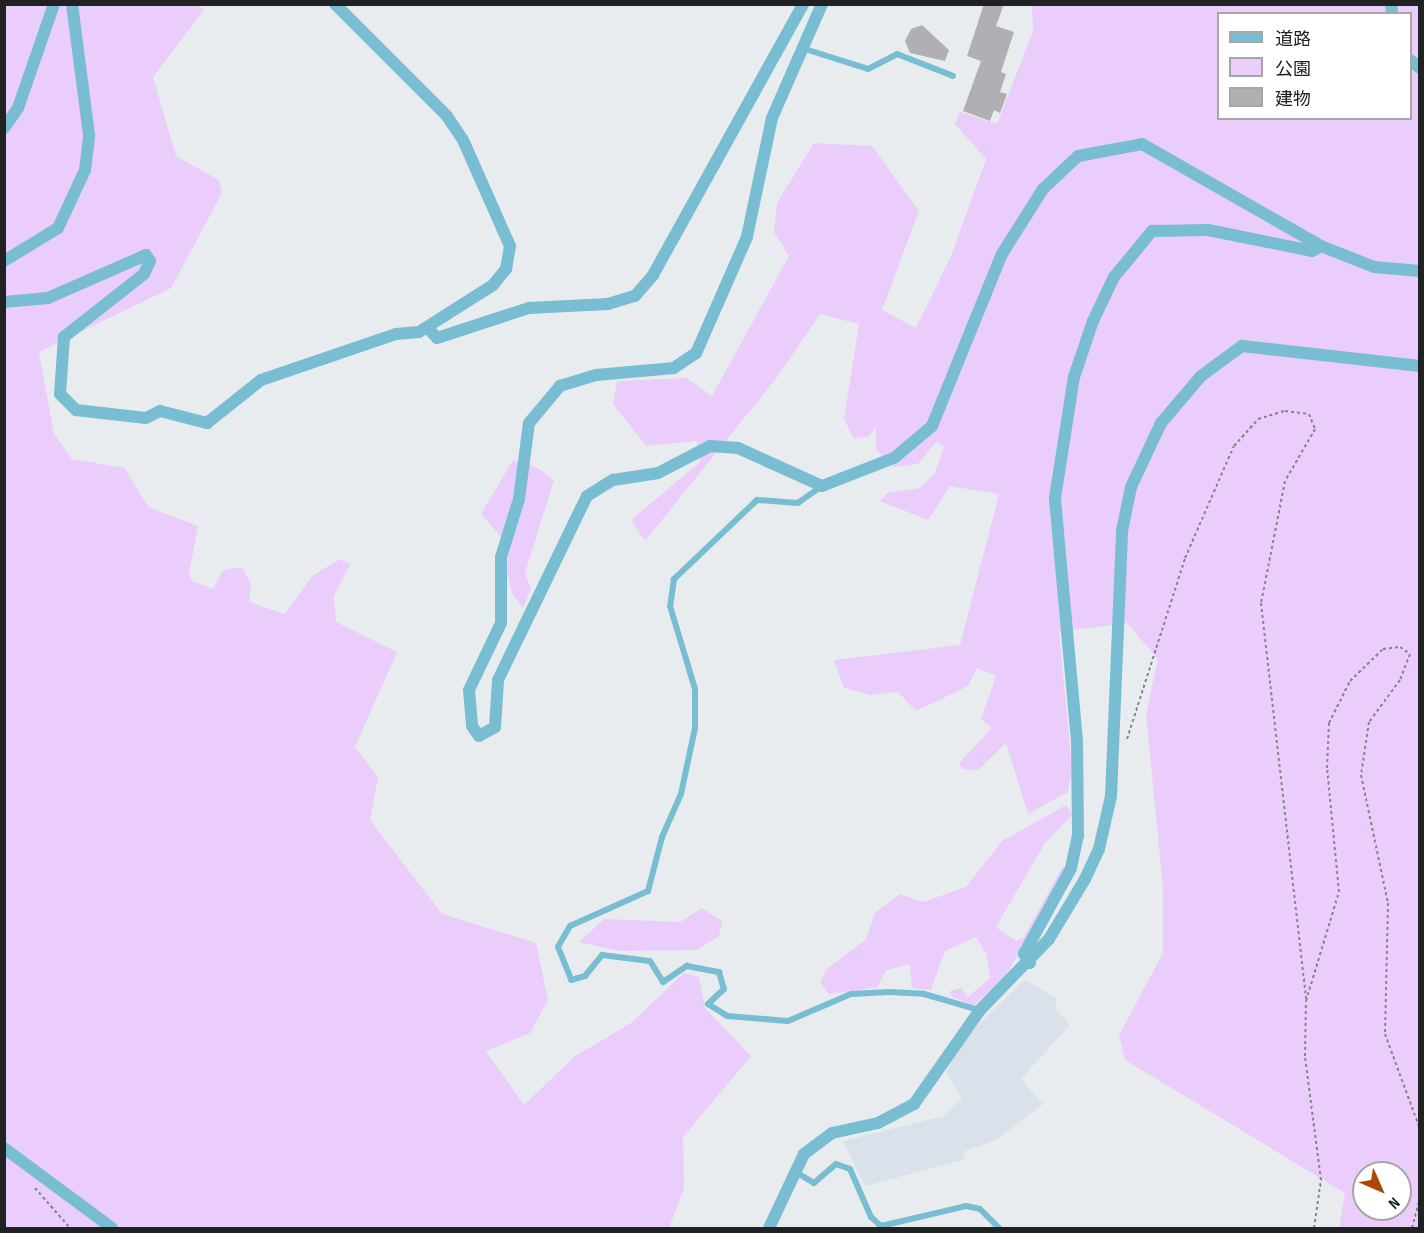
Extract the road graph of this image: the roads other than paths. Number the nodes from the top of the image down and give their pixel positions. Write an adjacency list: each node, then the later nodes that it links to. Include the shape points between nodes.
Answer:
1 (54, 4): 8 (street, via 18,108)
2 (72, 4): 10 (street, via 89,135 85,170 58,228)
3 (335, 4): 13 (street, via 455,126 508,237 509,257 501,277)
4 (803, 4): 13 (street, via 653,275 635,296 608,304 529,308 437,338)
5 (822, 4): 6 (street)
6 (805, 49): 7 (lane, via 867,69 897,54); 15 (street, via 772,117 747,237 691,360 674,368 596,375 560,386 529,423 519,499 501,557 501,623 469,690 475,731 485,738 495,728 498,680 542,582 595,490 658,473 710,446 723,445)
7 (953, 76)
8 (4, 128)
9 (1322, 246): 11 (street, via 1374,267); 15 (street, via 1142,144 1078,156 1043,189 1002,254 932,426 894,458); 16 (street, via 1312,251 1208,230 1152,231 1114,277 1094,321 1074,377 1055,498 1077,741 1078,835 1071,868 1024,954)
10 (4, 261)
11 (1419, 271)
12 (4, 302): 13 (street, via 48,298 146,255 150,261 144,274 64,337 60,394 75,410 146,418 160,411 207,423 261,380 323,356)
13 (428, 328)
14 (1419, 366): 16 (street, via 1242,346 1201,375 1161,423 1131,487 1122,531 1113,772 1099,849)
15 (822, 486): 17 (lane, via 798,503 757,501 674,579 670,606 695,689 695,728 683,786 662,837 648,891 570,926 558,947 571,980 585,976 602,955 650,962 663,982 687,966 719,972 724,989 708,1004 727,1016 788,1021 850,994 889,992 924,994)
16 (1030, 963): 17 (street)
17 (980, 1010): 19 (street, via 914,1104 893,1117 817,1141)
18 (4, 1148): 20 (street)
19 (793, 1171): 21 (street); 22 (lane, via 814,1183 836,1164 850,1169 871,1217 881,1226 974,1206)
20 (112, 1228)
21 (769, 1228)
22 (999, 1228)

